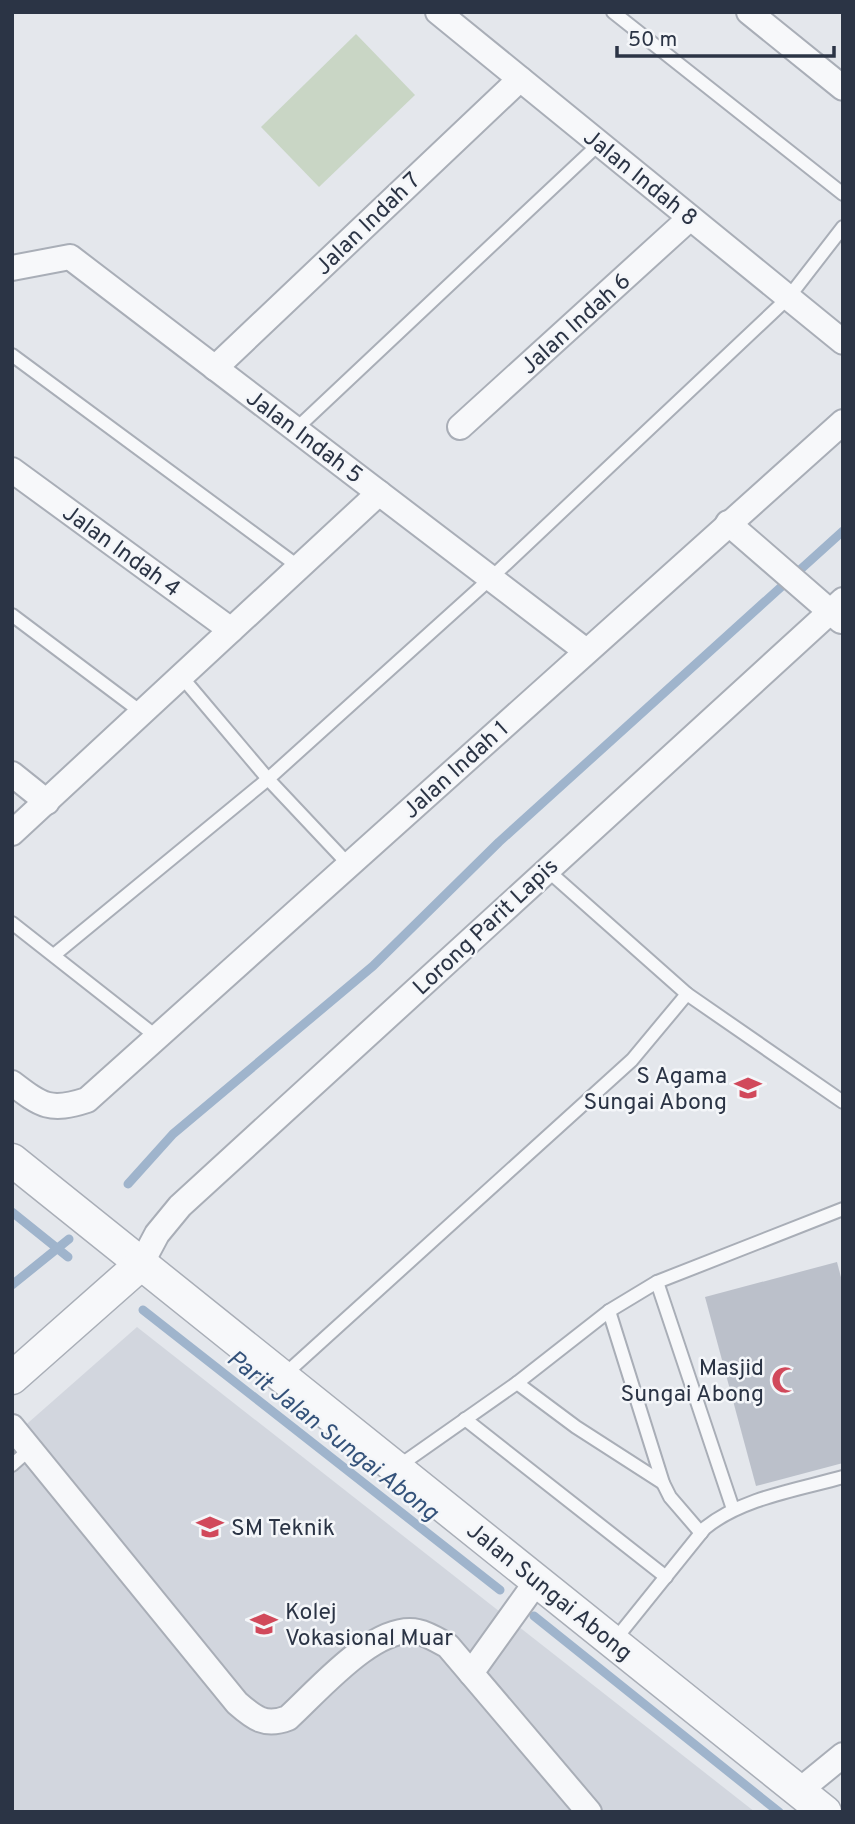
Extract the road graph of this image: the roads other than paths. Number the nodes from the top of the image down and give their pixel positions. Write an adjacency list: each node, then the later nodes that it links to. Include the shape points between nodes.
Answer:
1 (438, 12): 4 (street, Jalan Indah 8)
2 (613, 12): 7 (lane)
3 (749, 12): 5 (street)
4 (520, 79): 6 (street, Jalan Indah 8); 14 (street, Jalan Indah 7)
5 (843, 88)
6 (599, 144): 8 (street, Jalan Indah 8); 17 (lane)
7 (843, 194)
8 (691, 218): 11 (street, Jalan Indah 8); 16 (street, Jalan Indah 6)
9 (843, 227): 11 (lane)
10 (12, 268): 14 (street, Jalan Indah 5, via 70,257)
11 (788, 298): 12 (street, Jalan Indah 8); 22 (lane)
12 (843, 342)
13 (12, 355): 21 (lane)
14 (215, 368): 17 (street, Jalan Indah 5)
15 (843, 422): 20 (street, Jalan Indah 1)
16 (460, 427)
17 (296, 429): 19 (street, Jalan Indah 5)
18 (12, 470): 25 (street, Jalan Indah 4)
19 (379, 493): 21 (street); 22 (street, Jalan Indah 5)
20 (728, 523): 23 (street, via 808,595); 26 (street, Jalan Indah 1)
21 (299, 567): 25 (street)
22 (491, 578): 26 (street, Jalan Indah 5); 30 (lane)
23 (838, 612): 34 (street, Lorong Parit Lapis)
24 (12, 615): 28 (lane)
25 (231, 630): 27 (street)
26 (586, 651): 33 (street, Jalan Indah 1)
27 (181, 676): 28 (street); 30 (lane)
28 (141, 712): 31 (street)
29 (12, 774): 31 (street)
30 (268, 779): 33 (lane); 36 (lane)
31 (47, 802): 32 (street)
32 (12, 832)
33 (349, 865): 38 (street, Jalan Indah 1)
34 (546, 869): 37 (lane); 43 (street, Lorong Parit Lapis, via 180,1206)
35 (12, 923): 36 (lane)
36 (54, 955): 38 (lane)
37 (687, 994): 40 (lane); 46 (lane, via 632,1060)
38 (157, 1037): 39 (street, Jalan Indah 1, via 87,1100 63,1108 39,1105)
39 (12, 1083)
40 (843, 1102)
41 (12, 1160): 43 (street, Jalan Sungai Abong)
42 (843, 1209): 44 (lane)
43 (141, 1264): 46 (street, Jalan Sungai Abong); 47 (street)
44 (656, 1282): 45 (lane); 55 (lane)
45 (609, 1311): 48 (lane); 54 (lane)
46 (282, 1377): 52 (street, Jalan Sungai Abong)
47 (12, 1378)
48 (517, 1383): 49 (lane); 54 (lane)
49 (464, 1419): 52 (lane); 57 (lane)
50 (12, 1427): 51 (street)
51 (21, 1457): 60 (street, via 256,1720 275,1723 288,1718 375,1640 396,1632 418,1632 448,1646)
52 (396, 1468): 58 (street, Jalan Sungai Abong)
53 (843, 1477): 55 (lane)
54 (663, 1483): 56 (lane)
55 (733, 1508): 56 (lane)
56 (701, 1533): 57 (lane)
57 (666, 1577): 59 (lane)
58 (537, 1581): 59 (street, Jalan Sungai Abong); 60 (street)
59 (613, 1642): 62 (street, Jalan Sungai Abong)
60 (471, 1673): 63 (street)
61 (843, 1755): 62 (street)
62 (799, 1791): 64 (street, Jalan Sungai Abong)
63 (589, 1812)
64 (825, 1812)

